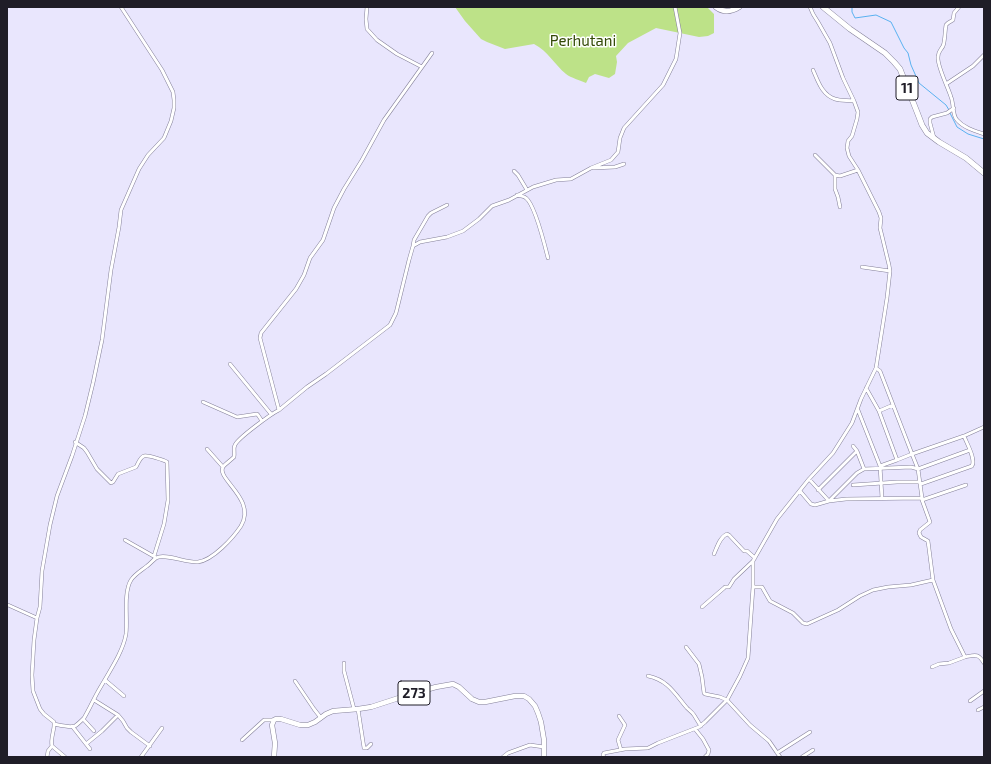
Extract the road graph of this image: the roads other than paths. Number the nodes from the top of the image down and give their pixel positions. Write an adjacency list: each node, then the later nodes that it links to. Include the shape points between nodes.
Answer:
1 (121, 7): 45 (street, via 162,70 173,92 174,108 164,138 139,169 121,210 102,340 85,416)
2 (367, 7): 11 (street, via 367,28 377,40)
3 (675, 7): 20 (street, via 680,34 676,59 663,85 624,128 618,152 613,158)
4 (716, 7): 5 (highway, via 727,12)
5 (739, 7)
6 (810, 7): 14 (street, via 830,43 842,78)
7 (823, 7): 17 (highway, 11, via 894,62 902,73 922,124)
8 (959, 7): 13 (street, via 954,13 953,20 946,25 943,46 937,58)
9 (432, 53): 11 (street)
10 (984, 55): 13 (street, via 973,66)
11 (422, 67): 38 (street, via 384,120 344,189 322,240 309,260 296,289 261,332 260,338)
12 (813, 70): 14 (street, via 826,94 835,99)
13 (946, 84): 15 (street, via 952,99)
14 (854, 101): 21 (street, via 858,112 857,119 847,148)
15 (951, 110): 16 (street, via 960,123); 17 (street, via 930,119)
16 (984, 134)
17 (934, 139): 23 (highway, 11, via 966,158)
18 (815, 155): 24 (street)
19 (624, 164): 20 (street)
20 (591, 168): 25 (street, via 571,179 536,185)
21 (858, 170): 24 (street, via 840,176); 32 (street, via 881,218 880,228)
22 (514, 171): 25 (street)
23 (984, 173)
24 (835, 175): 28 (street, via 835,189)
25 (528, 190): 26 (street)
26 (517, 195): 29 (street, via 492,206 463,231); 30 (street, via 526,198 530,203)
27 (447, 205): 29 (street, via 428,216 414,240)
28 (840, 207)
29 (414, 246): 38 (street, via 396,313 390,325)
30 (548, 258)
31 (862, 267): 32 (street)
32 (890, 270): 34 (street)
33 (230, 364): 41 (street)
34 (876, 368): 35 (street); 37 (street, via 880,371)
35 (866, 388): 39 (street); 40 (street)
36 (203, 402): 42 (street, via 238,417 257,414)
37 (893, 405): 40 (street); 50 (street)
38 (279, 410): 41 (street)
39 (858, 410): 53 (street); 56 (street, via 833,453)
40 (879, 411): 51 (street)
41 (271, 414): 42 (street)
42 (262, 421): 52 (street, via 238,441 234,457)
43 (984, 427): 44 (street)
44 (964, 436): 48 (street); 50 (street)
45 (75, 442): 68 (street, via 84,448 97,469 111,483 117,475 138,466 144,456 167,462 168,500); 74 (street, via 50,524)
46 (853, 446): 49 (street)
47 (207, 449): 52 (street)
48 (970, 450): 55 (street); 58 (street, via 974,463 972,466)
49 (857, 451): 54 (street); 61 (street)
50 (912, 454): 51 (street); 55 (street)
51 (897, 460): 53 (street)
52 (223, 467): 68 (street, via 223,476 244,505 244,519 233,537 217,552 200,562)
53 (880, 467): 54 (street); 55 (street); 57 (street)
54 (864, 469): 65 (street)
55 (918, 469): 58 (street)
56 (809, 479): 61 (street); 62 (street)
57 (881, 483): 58 (street); 59 (street); 63 (street)
58 (920, 483): 64 (street)
59 (853, 485)
60 (966, 485): 64 (street)
61 (818, 490): 65 (street)
62 (800, 491): 65 (street, via 811,504); 69 (street, via 777,520)
63 (882, 498): 64 (street); 65 (street)
64 (922, 499): 70 (street, via 930,522 919,533 928,541)
65 (829, 501)
66 (125, 540): 68 (street)
67 (714, 554): 69 (street, via 722,538 727,534)
68 (156, 557): 81 (street, via 131,580 127,594 126,633)
69 (754, 559): 71 (street); 73 (street, via 729,587 724,588)
70 (933, 580): 71 (street, via 877,589 812,623 805,624 793,613 770,601 762,587); 76 (street, via 951,629)
71 (753, 587): 86 (street, via 748,658)
72 (8, 605): 74 (street)
73 (702, 607)
74 (37, 618): 96 (street, via 33,691 40,709)
75 (686, 647): 86 (street, via 699,664 704,693)
76 (965, 657): 78 (street, via 977,655); 79 (street)
77 (344, 663): 89 (street, via 344,671)
78 (984, 664)
79 (932, 667)
80 (648, 676): 98 (street, via 664,682)
81 (105, 680): 84 (street); 85 (street)
82 (295, 681): 93 (street)
83 (984, 691): 87 (street)
84 (124, 696)
85 (94, 700): 91 (street); 94 (street)
86 (727, 700): 98 (street); 112 (street, via 769,741)
87 (970, 701)
88 (984, 707): 90 (street)
89 (356, 709): 93 (main road, 273, via 333,711); 105 (street, via 364,748); 108 (main road, 273, via 453,684 482,703 524,696 532,701 538,713)
90 (978, 710)
91 (118, 715): 104 (street); 107 (street, via 131,732)
92 (619, 716): 110 (street, via 625,725 618,740)
93 (321, 718): 95 (main road, 273, via 305,726 278,718)
94 (83, 719): 97 (street, via 76,726); 101 (street)
95 (274, 720): 103 (street, via 264,720); 116 (main road)
96 (54, 724): 97 (street); 106 (street)
97 (72, 726): 104 (street)
98 (701, 726): 100 (street)
99 (162, 728): 107 (street)
100 (695, 728): 110 (street, via 648,748); 120 (street, via 709,750)
101 (94, 731)
102 (810, 732): 112 (street)
103 (242, 740)
104 (86, 744): 109 (street)
105 (371, 744)
106 (52, 746): 113 (street); 114 (street)
107 (150, 746): 115 (street)
108 (544, 747): 117 (street, via 530,745); 118 (main road, 273)
109 (90, 749)
110 (621, 750): 119 (street, via 604,753)
111 (813, 750): 122 (street)
112 (777, 753): 121 (street)
113 (47, 757)
114 (65, 757)
115 (141, 757)
116 (274, 757)
117 (503, 757)
118 (544, 757)
119 (604, 757)
120 (705, 757)
121 (780, 757)
122 (802, 757)

